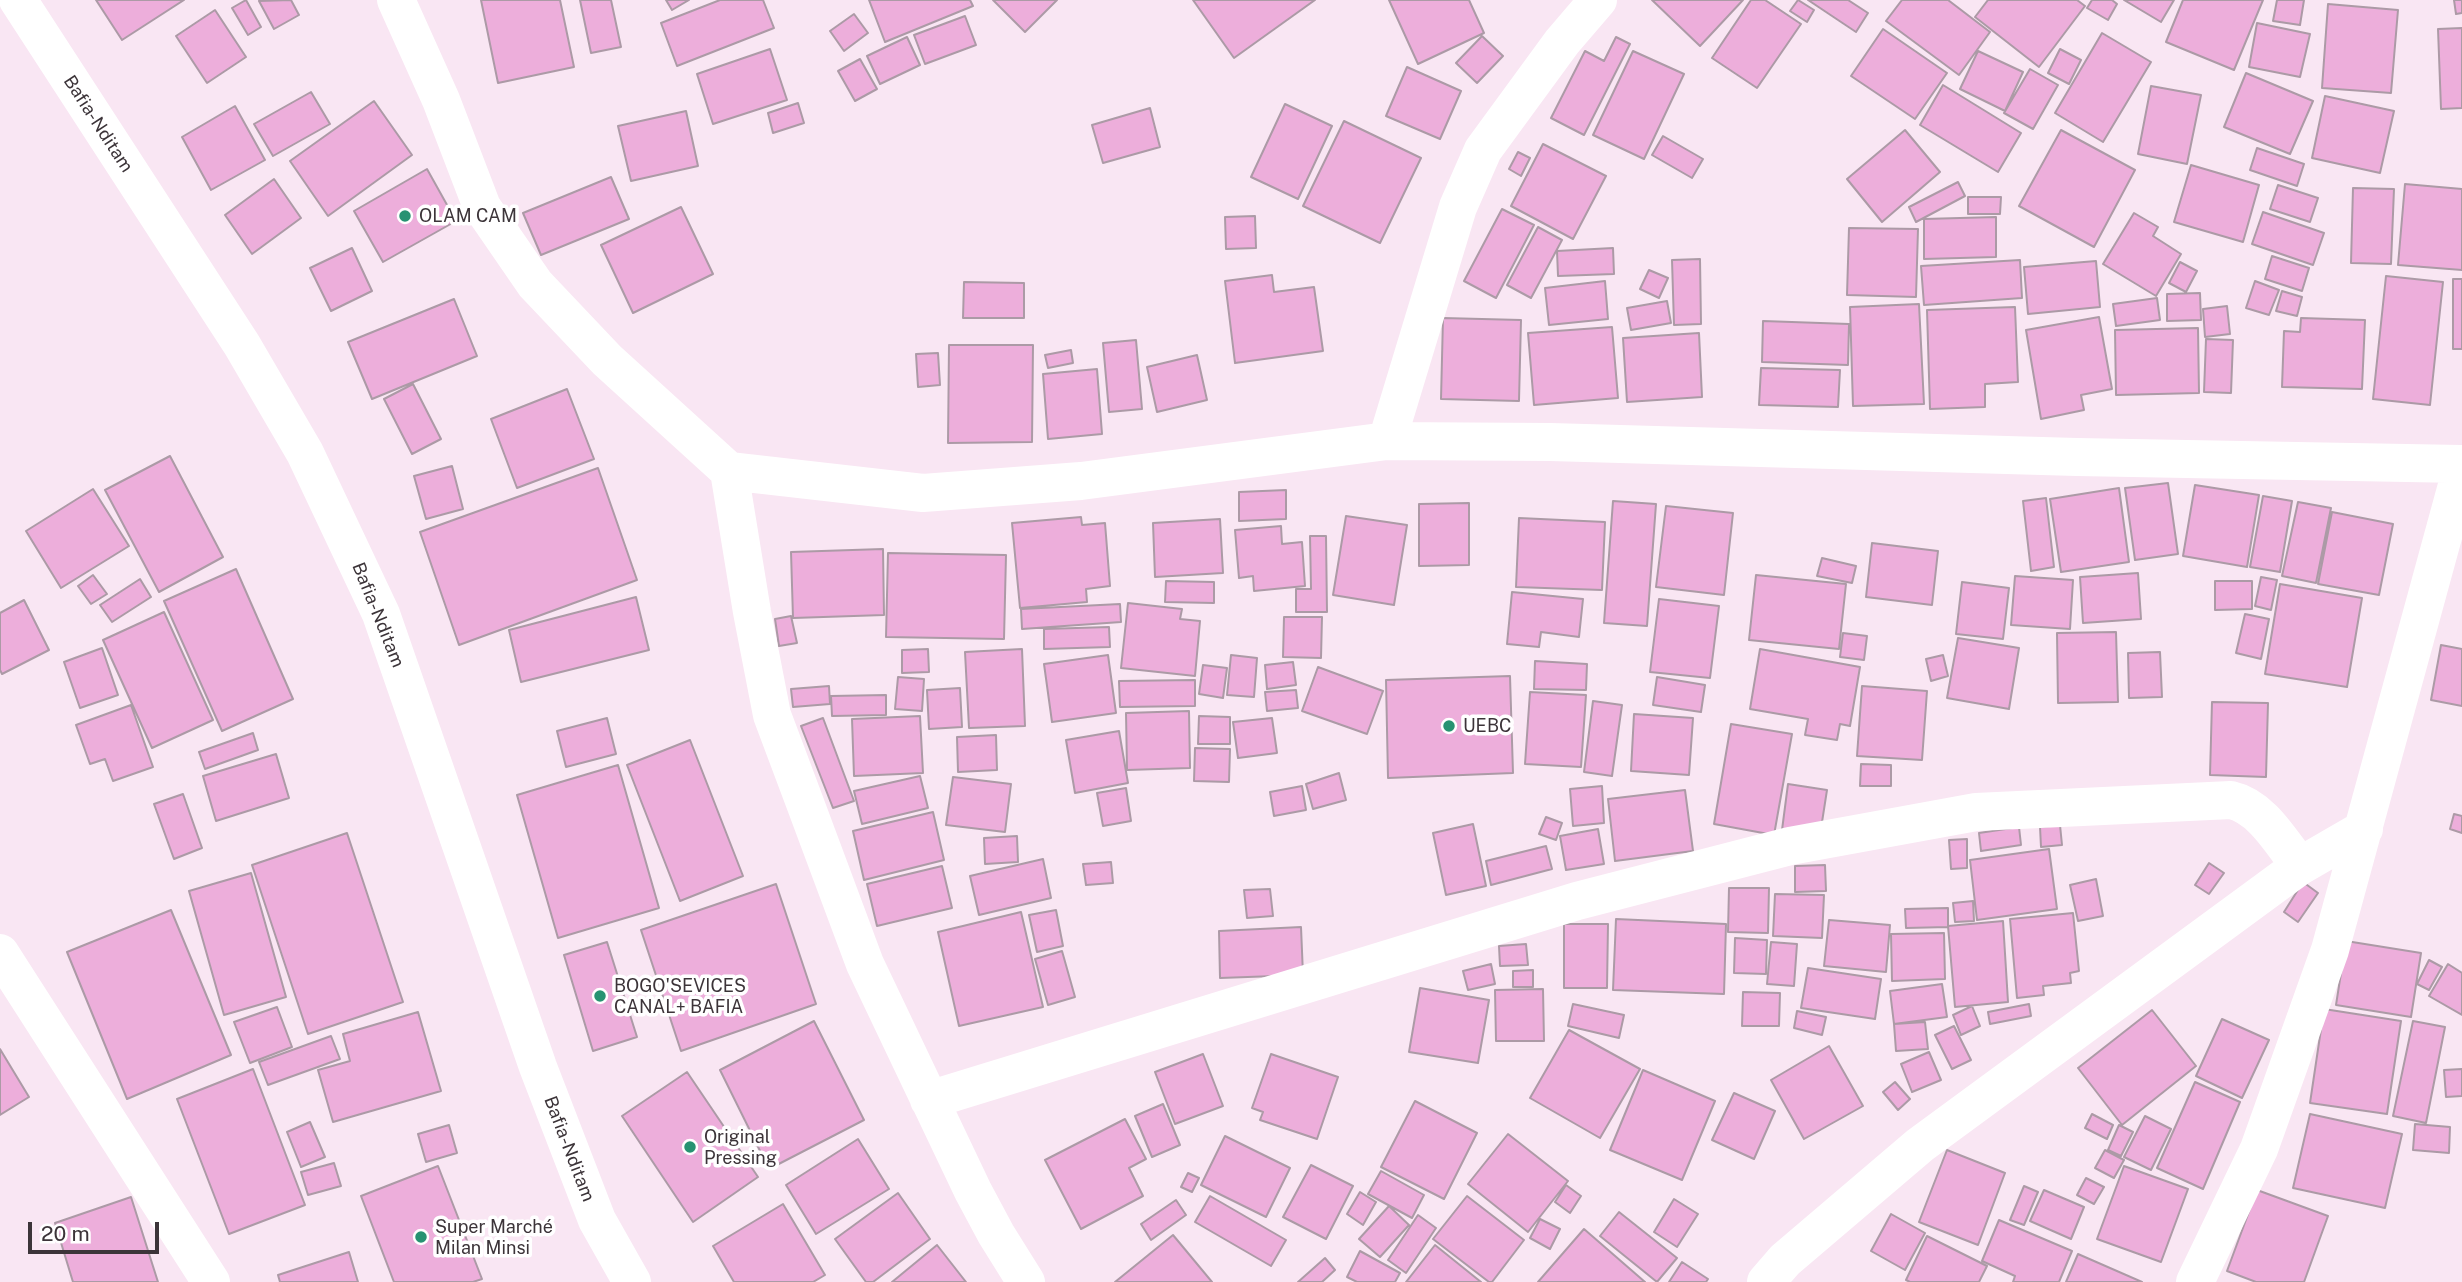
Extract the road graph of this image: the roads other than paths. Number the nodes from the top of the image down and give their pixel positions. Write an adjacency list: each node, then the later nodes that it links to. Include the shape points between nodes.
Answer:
1 (18, 0): 12 (street, Bafia-Nditam, via 243,345 305,453 381,614 538,1067 597,1220)
2 (396, 0): 6 (street, via 482,207 535,284 607,360)
3 (1598, 0): 4 (street, via 1483,150 1458,208)
4 (1387, 441): 5 (street); 6 (street, via 1081,481 923,493)
5 (2462, 466): 7 (street)
6 (729, 471): 10 (street, via 772,715 865,964)
7 (2364, 829): 8 (street); 15 (street, via 2330,950 2259,1149)
8 (2300, 866): 10 (street, via 2256,811 2231,800 1976,812 1891,826 1790,846 1577,901); 14 (street, via 1920,1145 1785,1260)
9 (0, 953): 11 (street)
10 (929, 1100): 13 (street, via 984,1212)
11 (211, 1282)
12 (632, 1282)
13 (1026, 1282)
14 (1766, 1282)
15 (2195, 1282)

